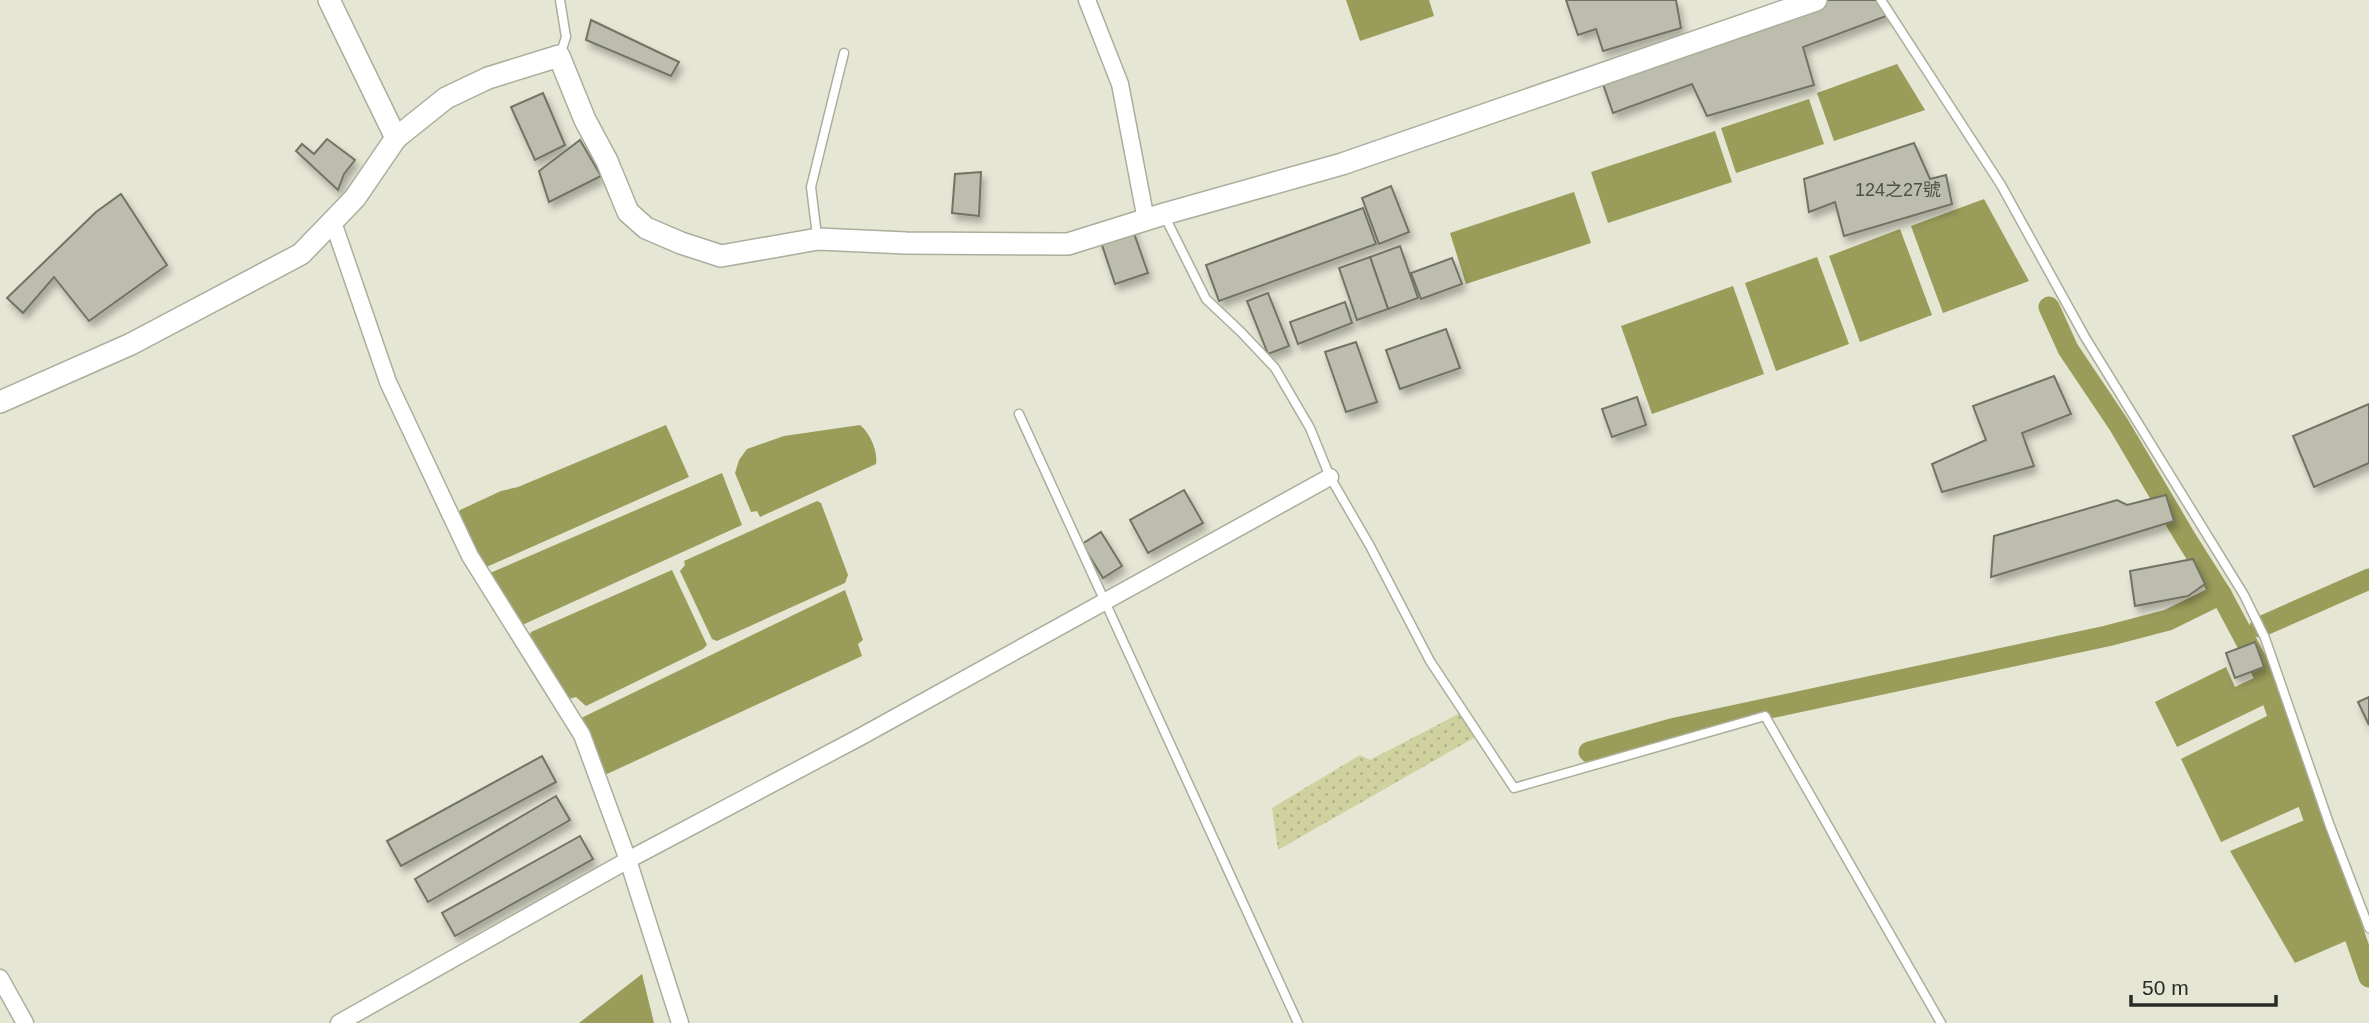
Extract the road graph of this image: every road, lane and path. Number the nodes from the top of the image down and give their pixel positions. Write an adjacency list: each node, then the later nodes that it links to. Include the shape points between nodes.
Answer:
1 (329, 0): 8 (street)
2 (560, 0): 7 (lane, via 566,37)
3 (1087, 0): 9 (street, via 1120,84)
4 (1816, 0): 9 (street, via 1366,156)
5 (1881, 0): 17 (lane, via 2001,185 2085,337 2244,595 2265,638)
6 (844, 53): 11 (lane, via 811,187)
7 (559, 56): 8 (street, via 488,78 446,98); 11 (street, via 628,212 646,228 721,256)
8 (396, 138): 10 (street)
9 (1155, 217): 11 (street, via 1068,244); 14 (lane, via 1206,299 1275,368 1310,428)
10 (333, 222): 12 (street, via 301,254 226,296); 16 (street, via 388,382 470,556 582,736)
11 (818, 239)
12 (0, 402)
13 (1019, 414): 15 (lane)
14 (1330, 477): 15 (street); 23 (lane, via 1430,661 1514,788 1765,716)
15 (1104, 601): 16 (street); 22 (lane)
16 (628, 860): 20 (street); 21 (street)
17 (2369, 928)
18 (0, 978): 19 (street)
19 (25, 1023)
20 (340, 1023)
21 (680, 1023)
22 (1298, 1023)
23 (1941, 1023)

